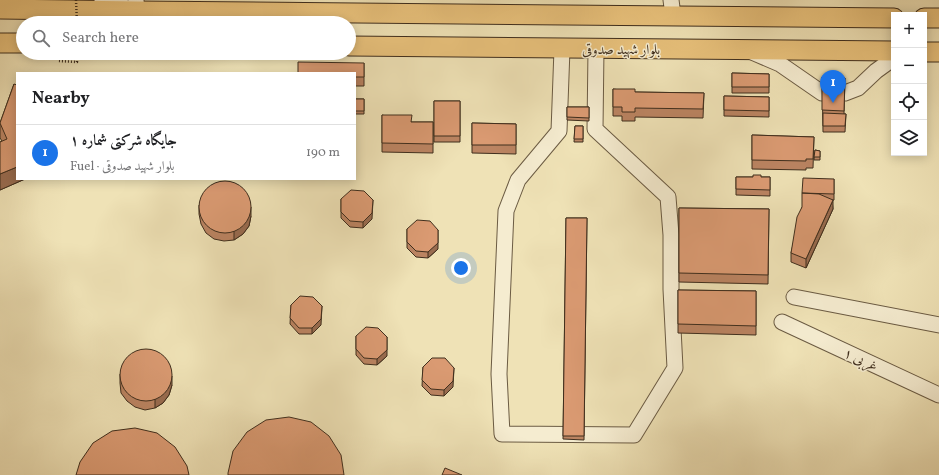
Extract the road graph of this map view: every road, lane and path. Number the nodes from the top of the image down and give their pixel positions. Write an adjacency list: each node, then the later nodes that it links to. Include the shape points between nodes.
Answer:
1 (76, 0): 6 (path, bridge)
2 (102, 0): 4 (street)
3 (5, 6): 4 (main road)
4 (137, 6): 5 (main road)
5 (672, 8): 7 (main road)
6 (77, 16)
7 (891, 18)
8 (927, 18): 9 (main road)
9 (939, 18)
10 (0, 43): 11 (main road)
11 (16, 43)
12 (356, 46): 13 (main road, بلوار شهید صدوقی)
13 (562, 48): 14 (main road, بلوار شهید صدوقی); 14 (street, via 559,131 518,180 506,211 499,374 502,434 634,435 675,368 668,197 594,129)
14 (596, 49): 15 (main road, بلوار شهید صدوقی)
15 (748, 50): 16 (main road, بلوار شهید صدوقی); 22 (street, via 780,64)
16 (891, 51)
17 (927, 52): 18 (main road)
18 (939, 52)
19 (58, 60): 20 (path)
20 (77, 60)
21 (891, 60): 23 (street, via 858,88)
22 (822, 93)
23 (845, 93)
24 (794, 297): 26 (street)
25 (782, 322): 27 (street, ۱ غربی)
26 (939, 324)
27 (939, 395)

